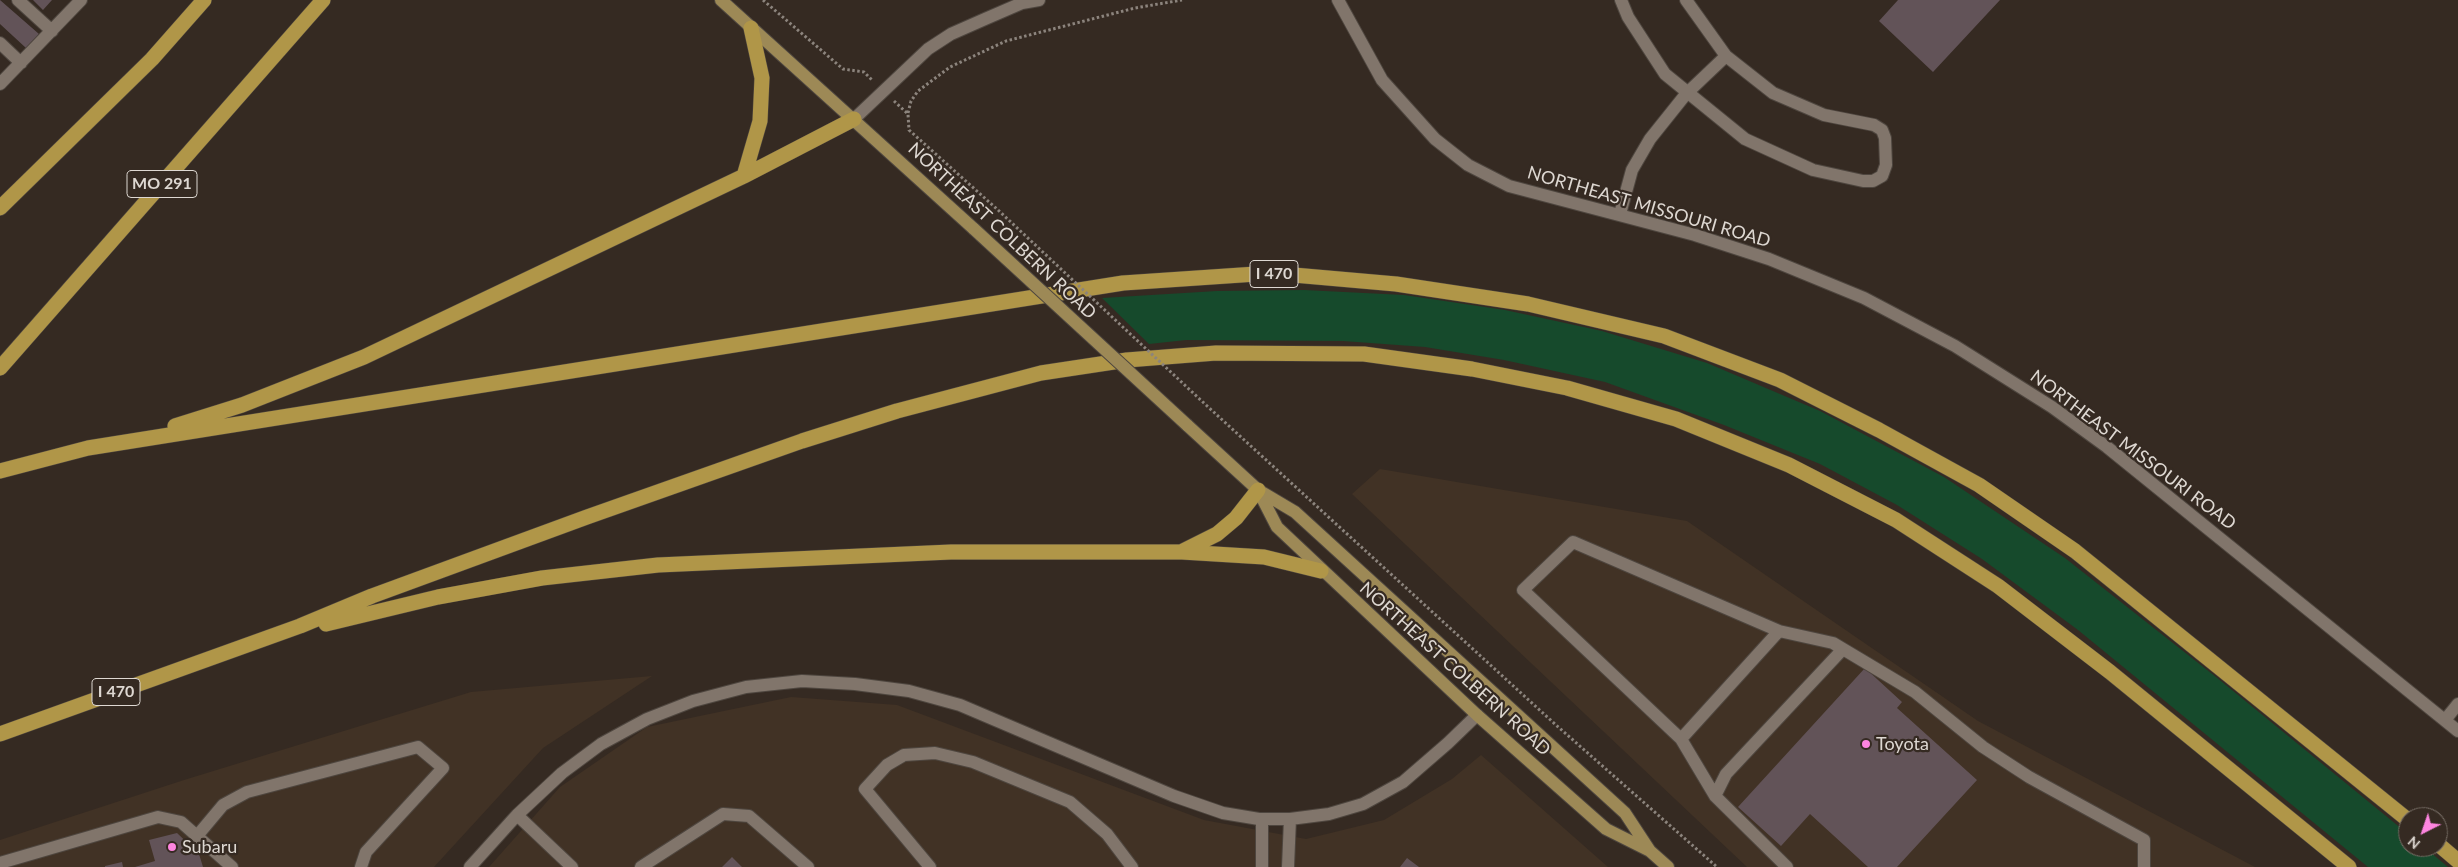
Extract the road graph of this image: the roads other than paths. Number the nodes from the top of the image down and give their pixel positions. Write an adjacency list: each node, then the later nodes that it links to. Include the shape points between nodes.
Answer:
1 (18, 0): 11 (street)
2 (81, 0): 11 (street)
3 (204, 0): 19 (highway, via 152,59)
4 (323, 0): 21 (highway, MO 291)
5 (720, 0): 10 (main road, NORTHEAST COLBERN ROAD)
6 (1039, 0): 17 (street, via 1022,3 951,34 928,49)
7 (1338, 0): 20 (street, NORTHEAST MISSOURI ROAD, via 1382,80 1435,139 1468,165 1509,186)
8 (1621, 0): 16 (street, via 1628,17 1665,74)
9 (1686, 0): 13 (street)
10 (751, 28): 17 (main road, NORTHEAST COLBERN ROAD); 18 (highway, via 762,78 760,121)
11 (52, 31): 14 (street)
12 (0, 44): 14 (street)
13 (1726, 56): 16 (street); 16 (street, via 1773,93 1824,115 1874,125 1882,130 1886,165 1882,176 1863,181 1804,167 1745,139)
14 (21, 63): 15 (street)
15 (0, 84)
16 (1686, 94): 20 (street, via 1650,139 1632,170)
17 (854, 119): 18 (highway); 24 (main road, NORTHEAST COLBERN ROAD, bridge)
18 (744, 176): 22 (highway, via 364,356 242,405 168,429)
19 (0, 208)
20 (1620, 214): 32 (street, NORTHEAST MISSOURI ROAD, via 1695,234 1816,277 1911,322 2004,375 2107,447)
21 (0, 368)
22 (88, 448): 23 (highway, I 470); 37 (highway, I 470, via 1123,283 1271,273 1396,284 1528,304 1664,336 1780,380 1979,485 2075,551)
23 (0, 471)
24 (1258, 490): 25 (highway, via 1236,518 1217,534); 26 (main road, NORTHEAST COLBERN ROAD, via 1277,527); 42 (main road, NORTHEAST COLBERN ROAD, via 1295,512 1618,806)
25 (1182, 552): 26 (highway, via 1264,557); 29 (highway, via 951,552 658,565 542,578 438,597 355,615)
26 (1322, 570): 31 (main road, NORTHEAST COLBERN ROAD)
27 (1779, 631): 28 (street, via 1833,643); 35 (street); 35 (street, via 1573,542 1523,590)
28 (1843, 649): 36 (street, via 1726,774); 58 (street, via 1916,692 1983,746 2029,777 2144,840)
29 (231, 650): 34 (highway, I 470); 59 (highway, I 470, via 577,520 802,440 1041,373 1127,360 1216,353 1364,354 1472,369 1567,388 1676,419 1805,473 1896,520 1998,586 2110,672)
30 (2458, 704): 32 (street)
31 (1477, 715): 40 (street, via 1402,782 1363,804 1329,814); 42 (main road, NORTHEAST COLBERN ROAD, via 1606,829)
32 (2445, 720): 33 (street, NORTHEAST MISSOURI ROAD)
33 (2458, 730)
34 (0, 734)
35 (1681, 739): 36 (street)
36 (1715, 796): 57 (street)
37 (2398, 812)
38 (517, 815): 39 (street, via 562,773 601,744 647,719 693,701 746,687 802,681 909,691 960,706 1174,796 1224,813); 48 (street); 49 (street)
39 (1262, 819): 40 (street); 54 (street)
40 (1290, 819): 55 (street)
41 (197, 836): 45 (street, via 181,822 158,817); 46 (street); 47 (street, via 222,805 247,792 418,747 443,768 366,852)
42 (1650, 851): 56 (main road, NORTHEAST COLBERN ROAD)
43 (2448, 852): 44 (highway)
44 (2458, 861)
45 (0, 863)
46 (232, 867)
47 (361, 867)
48 (470, 867)
49 (572, 867)
50 (640, 867): 51 (street, via 723,814 749,816)
51 (808, 867)
52 (930, 867): 53 (street, via 865,789 887,765 904,755 935,753 974,762 1070,802 1107,834)
53 (1132, 867)
54 (1262, 867)
55 (1288, 867)
56 (1668, 867)
57 (1787, 867)
58 (2144, 867)
59 (2349, 867)

